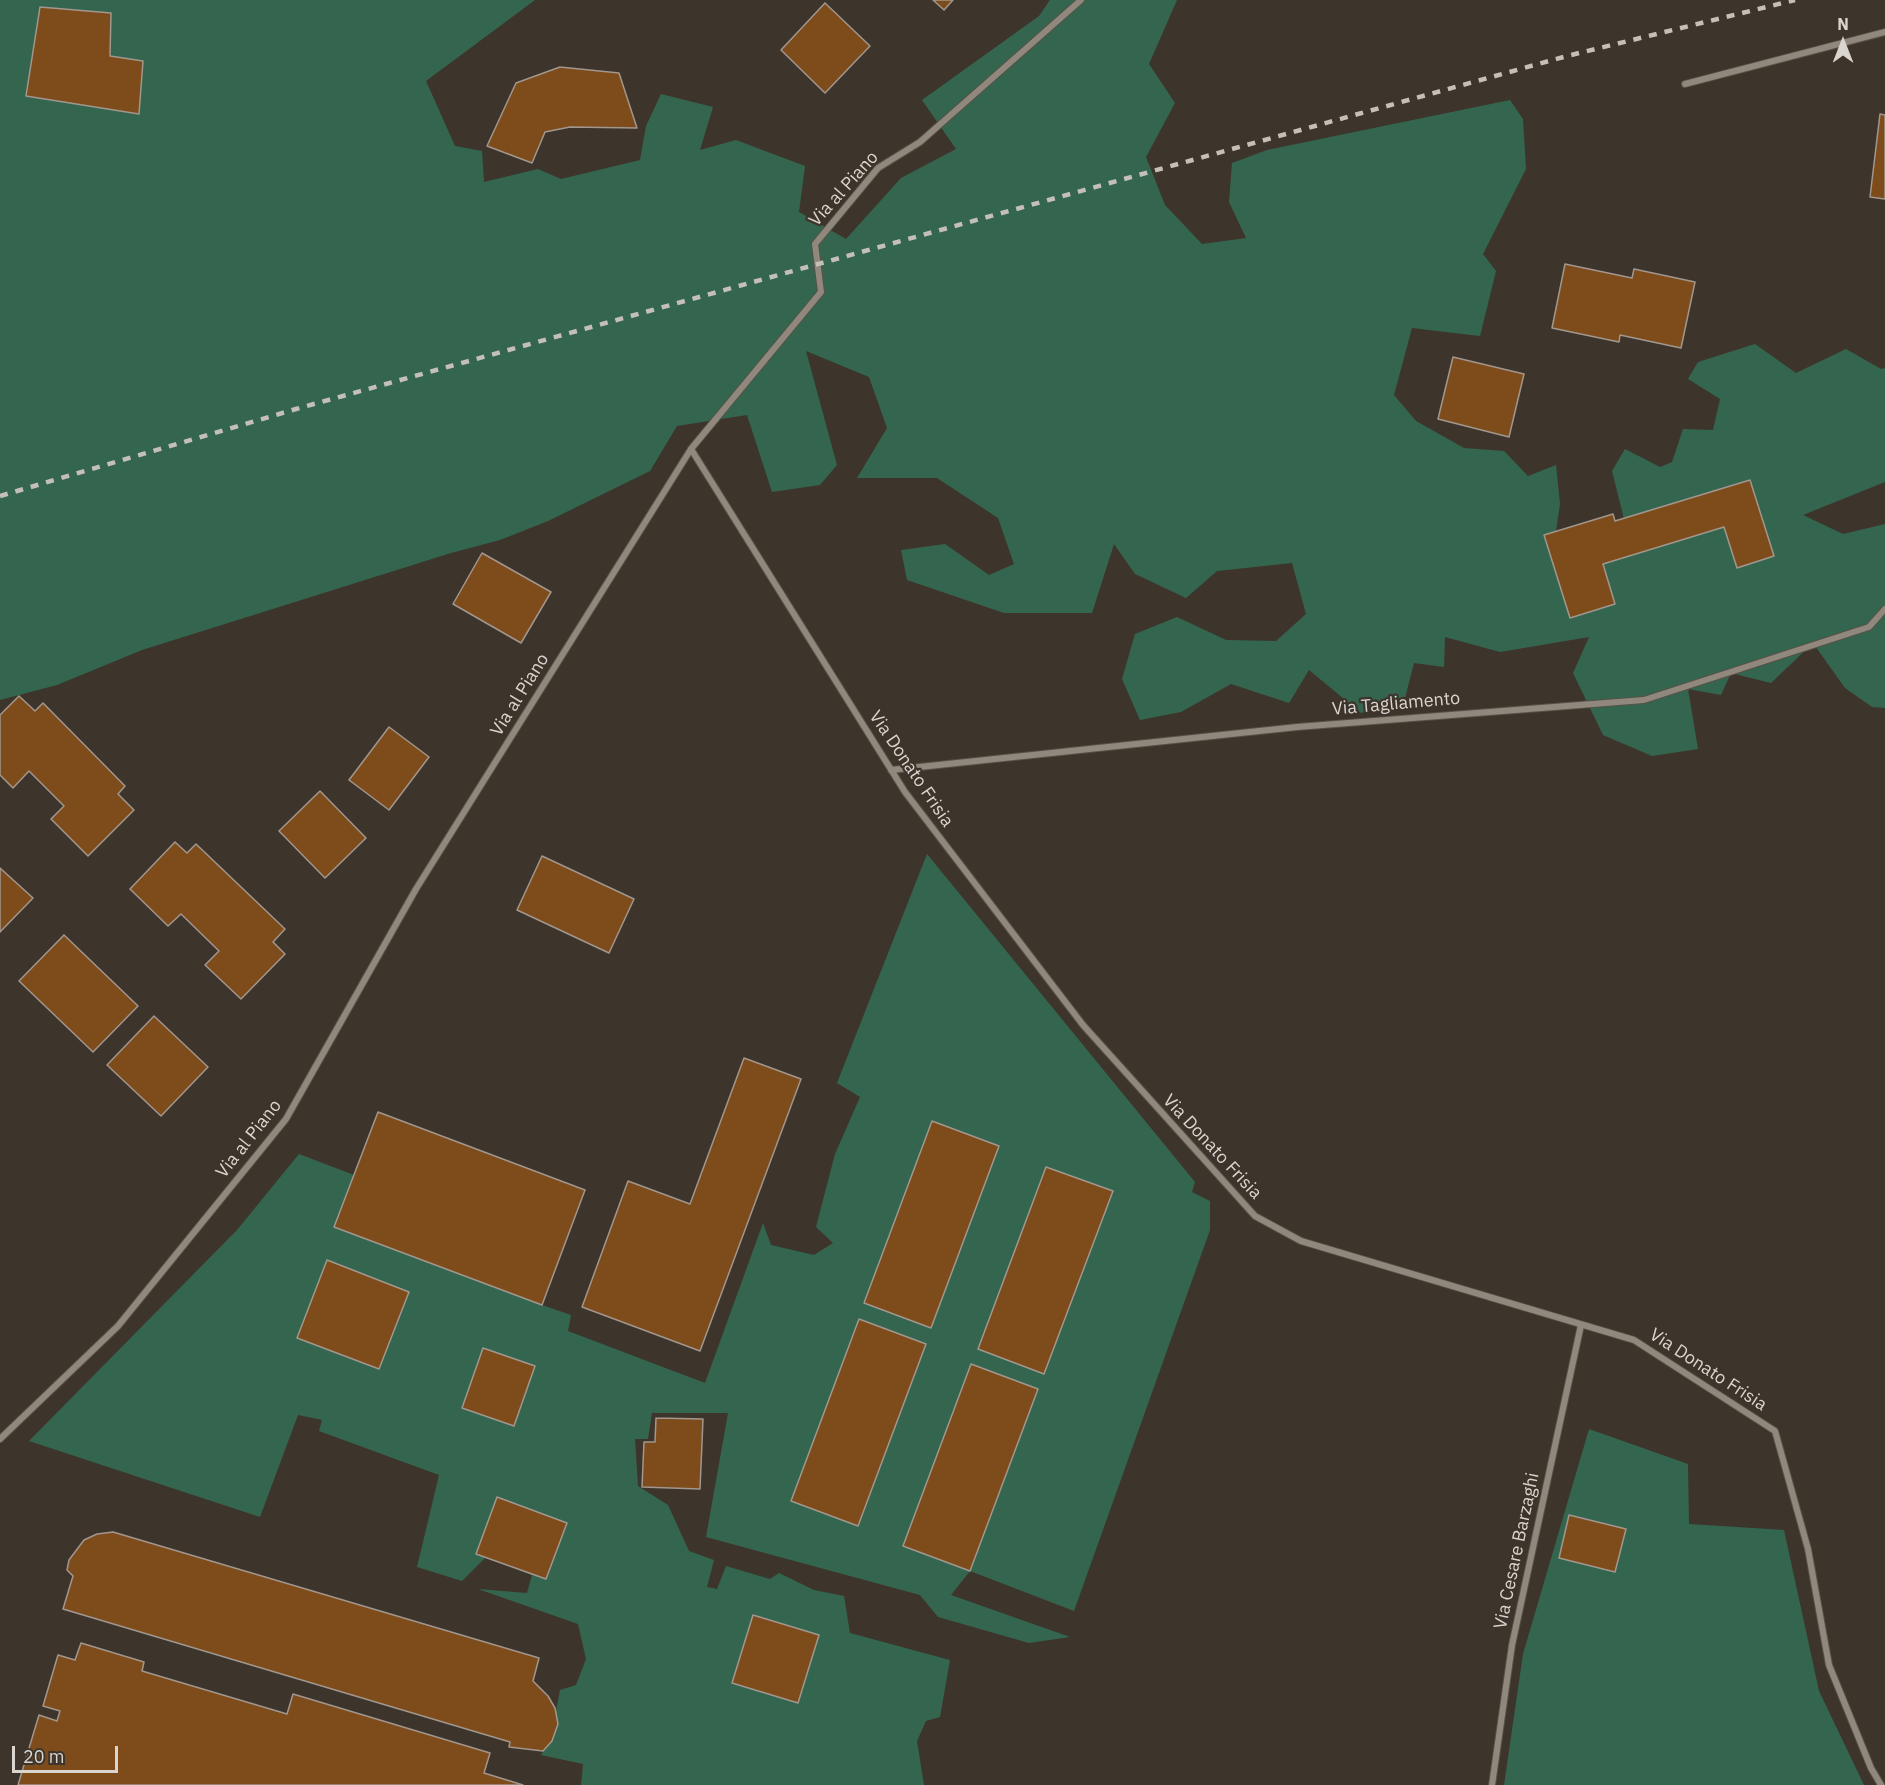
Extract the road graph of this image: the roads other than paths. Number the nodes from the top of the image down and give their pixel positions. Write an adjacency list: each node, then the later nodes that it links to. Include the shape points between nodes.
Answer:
1 (1081, 0): 4 (street, Via al Piano, via 920,142 878,168 848,202 815,244 821,292)
2 (1885, 32): 3 (street)
3 (1685, 84)
4 (691, 449): 6 (street, Via Donato Frisia); 8 (street, Via al Piano, via 416,889 286,1119 118,1326)
5 (1885, 609): 6 (street, Via Tagliamento, via 1869,627 1644,700 1297,728)
6 (891, 770): 7 (street, Via Donato Frisia, via 1083,1025 1255,1216 1301,1241)
7 (1581, 1324): 9 (street, Via Cesare Barzaghi, via 1512,1645); 10 (street, Via Donato Frisia, via 1634,1340 1775,1431 1808,1550 1829,1665 1870,1768)
8 (0, 1439)
9 (1492, 1785)
10 (1881, 1785)

